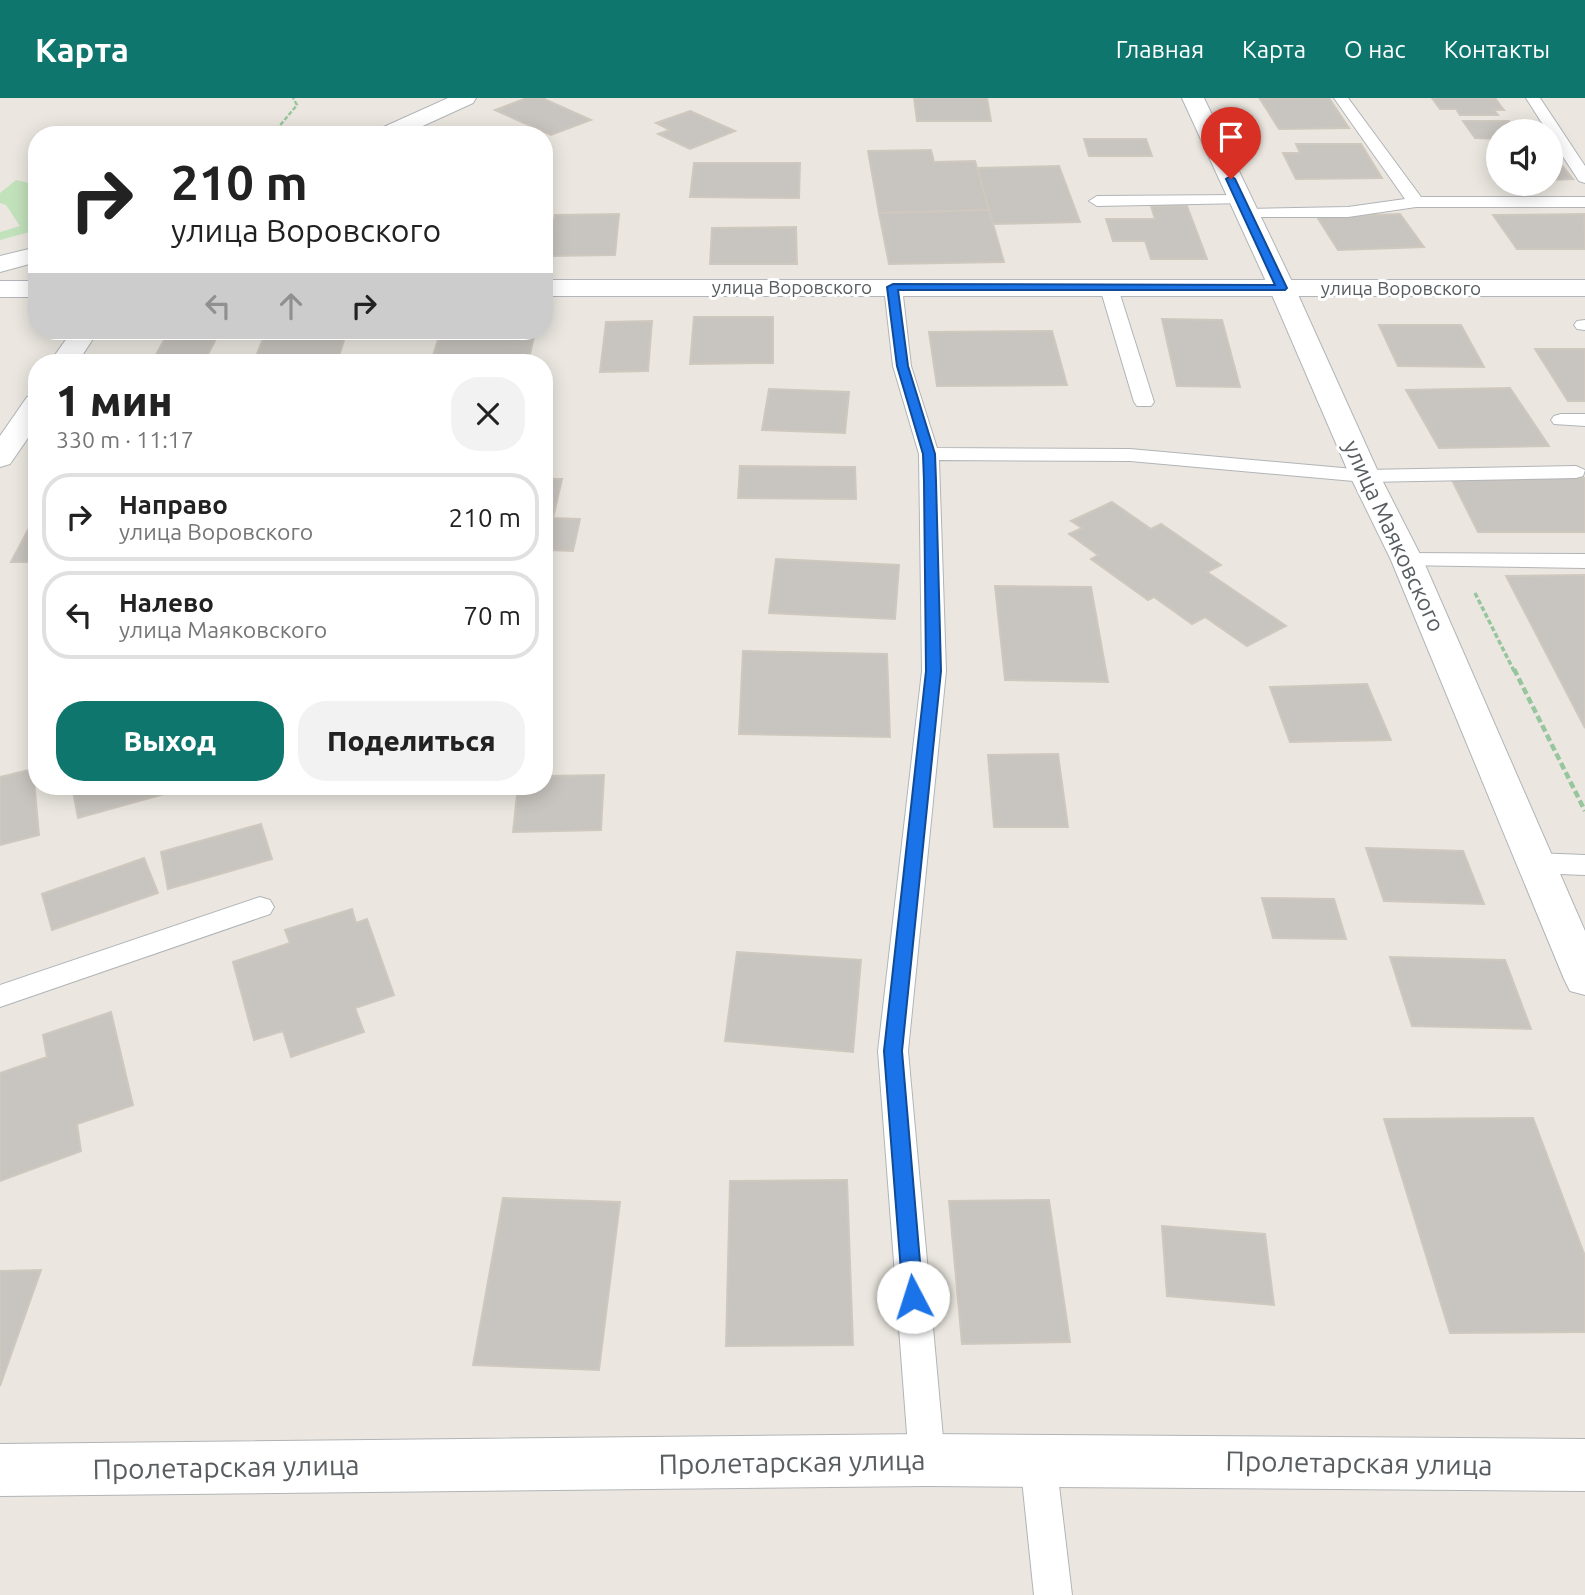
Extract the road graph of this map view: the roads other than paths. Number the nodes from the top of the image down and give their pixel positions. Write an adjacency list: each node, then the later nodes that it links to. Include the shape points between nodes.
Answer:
1 (464, 98): 5 (street)
2 (1192, 98): 10 (street, улица Маяковского)
3 (1340, 98): 8 (lane)
4 (1533, 98): 6 (lane)
5 (404, 126)
6 (1585, 178)
7 (1097, 201): 10 (lane)
8 (1416, 202): 9 (lane); 10 (lane, via 1348,212)
9 (1585, 202)
10 (1243, 207): 16 (street, улица Маяковского)
11 (28, 256): 12 (street)
12 (0, 264)
13 (893, 287): 14 (street, улица Воровского); 15 (street, улица Воровского); 24 (lane, via 902,366)
14 (553, 288)
15 (1109, 288): 16 (street, улица Воровского); 20 (lane)
16 (1282, 288): 17 (street, улица Воровского); 27 (street, улица Маяковского)
17 (1585, 288)
18 (0, 289): 19 (street)
19 (28, 289)
20 (1144, 402)
21 (28, 416): 25 (street)
22 (1562, 420): 23 (lane)
23 (1585, 420)
24 (929, 454): 27 (lane, via 1130,455); 35 (lane, via 934,671 893,1051)
25 (0, 458)
26 (1576, 472): 27 (lane)
27 (1365, 476): 28 (street, улица Маяковского)
28 (1407, 559): 29 (lane); 30 (street, улица Маяковского)
29 (1585, 561)
30 (1534, 863): 31 (lane); 33 (street, улица Маяковского)
31 (1585, 865)
32 (260, 907): 34 (lane)
33 (1585, 979)
34 (0, 996)
35 (927, 1460): 36 (street, Пролетарская улица); 38 (street, Пролетарская улица)
36 (1038, 1460): 37 (street, Пролетарская улица); 39 (lane)
37 (1585, 1465)
38 (0, 1469)
39 (1053, 1595)

